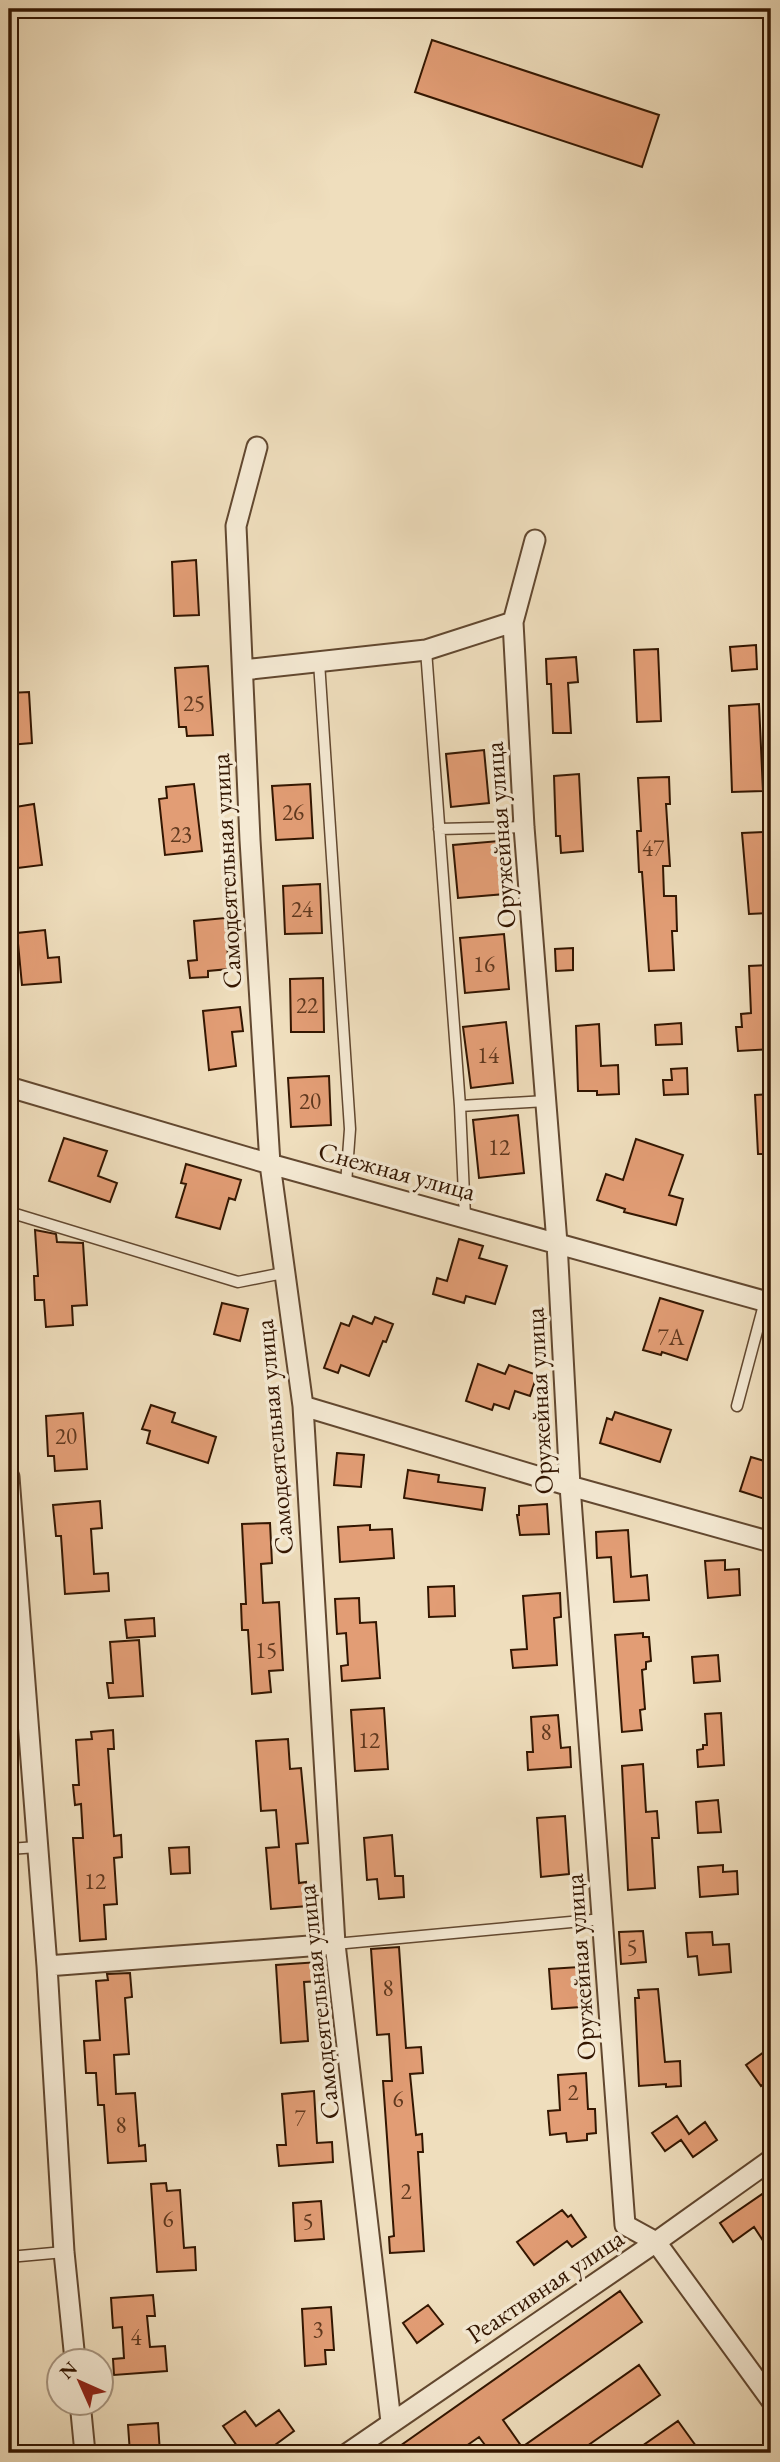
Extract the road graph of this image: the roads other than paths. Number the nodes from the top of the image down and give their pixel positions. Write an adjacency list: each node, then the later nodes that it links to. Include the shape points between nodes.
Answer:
1 (257, 447): 6 (street, Самодеятельная улица, via 236,526)
2 (535, 540): 3 (street, Оружейная улица)
3 (513, 622): 4 (street); 7 (street, Оружейная улица)
4 (426, 650): 5 (street); 8 (lane)
5 (319, 662): 6 (street); 13 (lane, via 350,1129)
6 (243, 670): 12 (street, Самодеятельная улица)
7 (524, 827): 8 (lane); 10 (street, Оружейная улица)
8 (439, 829): 11 (lane)
9 (9, 1087): 12 (street, Снежная улица)
10 (546, 1101): 11 (lane); 16 (street, Оружейная улица)
11 (460, 1106): 15 (lane)
12 (270, 1164): 13 (street, Снежная улица); 17 (street, Самодеятельная улица)
13 (346, 1184): 15 (street, Снежная улица)
14 (9, 1212): 17 (lane, via 238,1283)
15 (465, 1217): 16 (street, Снежная улица)
16 (557, 1243): 18 (street, Снежная улица); 22 (street, Оружейная улица)
17 (284, 1273): 19 (street, Самодеятельная улица)
18 (768, 1302): 20 (lane)
19 (303, 1406): 22 (street); 27 (street, Самодеятельная улица)
20 (737, 1406)
21 (9, 1477): 24 (street)
22 (570, 1486): 23 (street); 26 (street, Оружейная улица)
23 (771, 1542)
24 (37, 1847): 25 (lane); 28 (street)
25 (9, 1849)
26 (603, 1919): 27 (lane); 30 (street, Оружейная улица, via 625,2225)
27 (335, 1944): 28 (street); 36 (street, Самодеятельная улица)
28 (47, 1966): 31 (street)
29 (771, 2160): 30 (street, Реактивная улица)
30 (656, 2242): 34 (street); 36 (street, Реактивная улица)
31 (64, 2252): 32 (lane); 33 (street)
32 (9, 2257)
33 (73, 2346)
34 (771, 2400)
35 (81, 2416): 37 (street)
36 (391, 2423): 38 (street, Реактивная улица)
37 (85, 2453)
38 (348, 2453)

